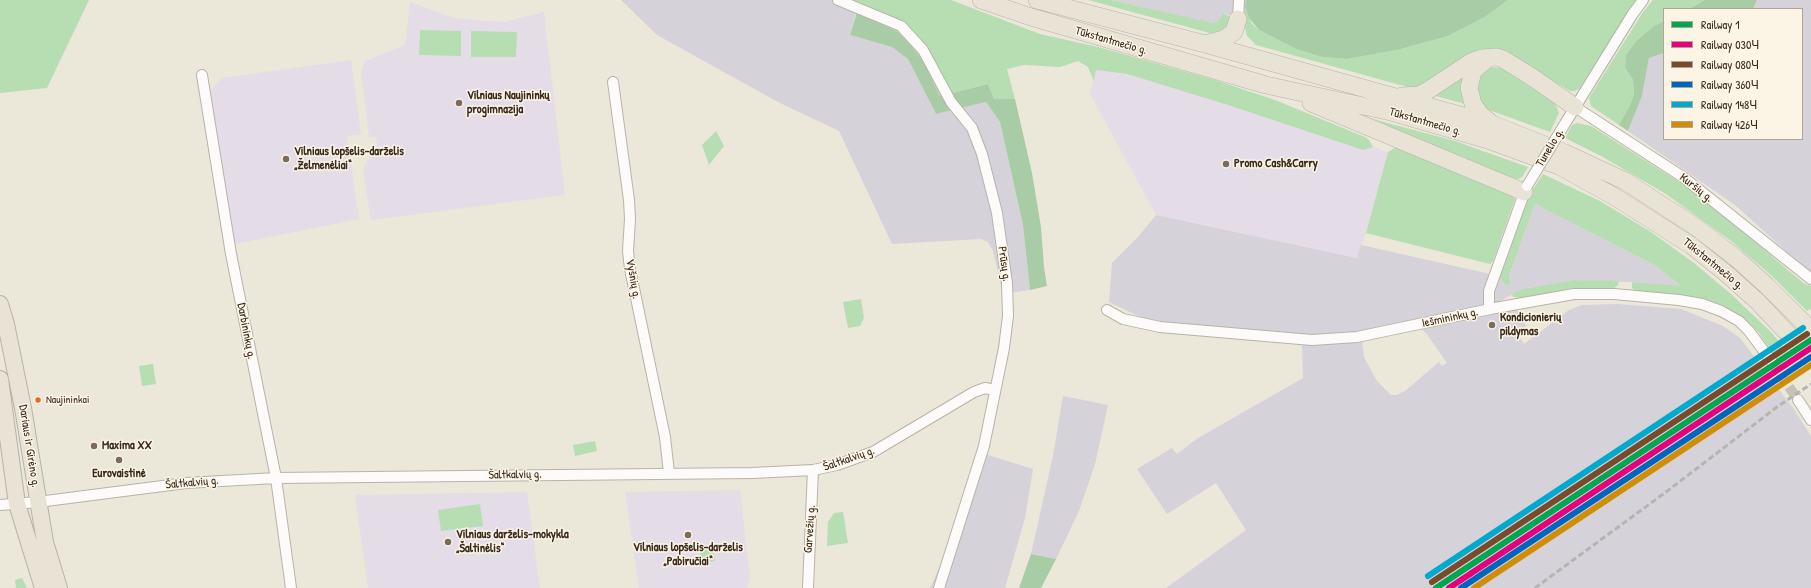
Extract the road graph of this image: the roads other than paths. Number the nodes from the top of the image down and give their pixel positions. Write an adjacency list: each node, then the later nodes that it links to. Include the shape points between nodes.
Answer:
1 (838, 0): 25 (street, Prūsų g., via 892,22 909,33 923,50 951,102 972,128 992,189 1007,283 1008,316)
2 (981, 0): 12 (highway, Tūkstantmečio g., via 1031,18)
3 (1037, 0): 7 (highway, Tūkstantmečio g.)
4 (1239, 0): 6 (street)
5 (1643, 0): 14 (street, Tunelio g.)
6 (1238, 19): 7 (highway, via 1234,32 1224,39); 9 (highway, via 1242,36)
7 (1205, 44): 9 (highway, Tūkstantmečio g.)
8 (1490, 57): 13 (highway, via 1471,62 1427,91 1408,96); 14 (highway, via 1503,59); 15 (highway, via 1473,71 1469,88 1473,104)
9 (1258, 59): 13 (highway, Tūkstantmečio g.)
10 (202, 75): 30 (street, Darbininkų g., via 231,254)
11 (613, 82): 29 (street, Vyšnių g., via 629,200 630,269)
12 (1266, 85): 16 (highway); 22 (highway, Tūkstantmečio g., via 1398,114 1488,140 1558,166 1615,197 1692,246 1758,302)
13 (1392, 96): 15 (highway, Tūkstantmečio g.)
14 (1575, 107): 16 (street, Tunelio g., bridge); 17 (street, Kuršių g., via 1683,177)
15 (1492, 124): 21 (highway, Tūkstantmečio g., via 1566,153 1625,181 1660,202 1736,258)
16 (1526, 189): 19 (street, Tunelio g., via 1489,291)
17 (1811, 279)
18 (0, 304): 31 (main road, Dariaus ir Girėno g., via 23,408)
19 (1489, 309): 20 (street, Iešmininkų g., via 1357,337 1312,340 1160,327 1123,319); 23 (street, Iešmininkų g., via 1591,293 1702,304 1739,321 1753,335)
20 (1107, 310)
21 (1811, 330)
22 (1811, 358)
23 (1772, 362)
24 (0, 379): 32 (main road, Dariaus ir Girėno g.)
25 (995, 390): 28 (street, Šaltkalvių g., via 985,388 974,392 873,452 838,465); 38 (street, Prūsų g., via 984,446)
26 (1798, 400): 27 (street)
27 (1811, 420)
28 (813, 470): 29 (street, Šaltkalvių g.); 37 (street, Garvežių g.)
29 (669, 473): 30 (street, Šaltkalvių g.)
30 (276, 478): 31 (street, Šaltkalvių g., via 186,483); 36 (street, Darbininkų g.)
31 (38, 502): 32 (street, Šaltkalvių g.); 35 (main road, Dariaus ir Girėno g., via 45,542)
32 (17, 504): 33 (street, Šaltkalvių g.); 34 (main road, Dariaus ir Girėno g.)
33 (0, 505)
34 (43, 588)
35 (59, 588)
36 (291, 588)
37 (808, 588)
38 (938, 588)

